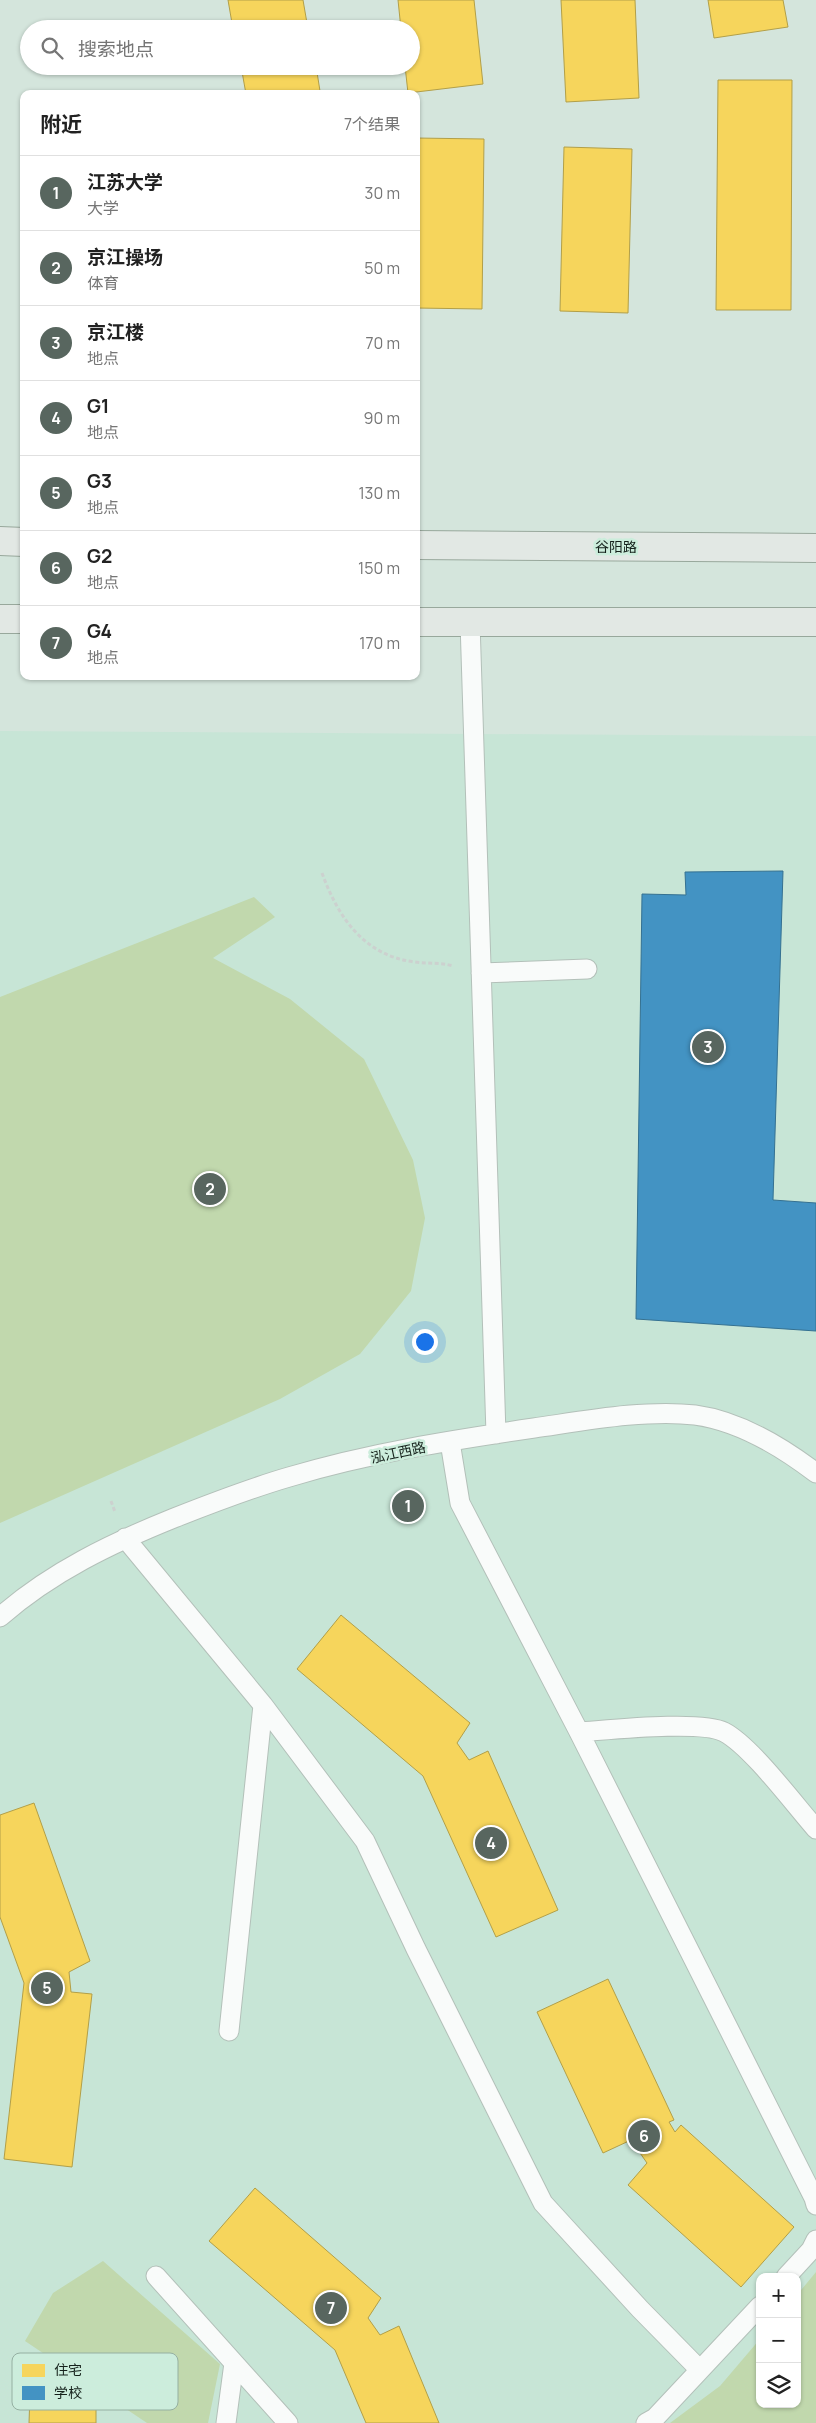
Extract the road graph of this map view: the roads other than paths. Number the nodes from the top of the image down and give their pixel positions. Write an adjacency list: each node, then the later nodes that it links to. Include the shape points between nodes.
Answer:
1 (0, 542): 2 (main road)
2 (20, 542)
3 (420, 545): 4 (main road, 谷阳路)
4 (816, 548)
5 (0, 618): 6 (main road)
6 (20, 619)
7 (420, 622): 8 (main road)
8 (470, 622): 9 (main road); 11 (lane)
9 (816, 622)
10 (587, 969): 11 (lane)
11 (480, 972): 12 (lane)
12 (496, 1434): 13 (lane, 泓江西路); 14 (lane, 泓江西路, via 610,1417 695,1415 724,1422 761,1438 794,1456)
13 (450, 1442): 15 (lane, 泓江西路, via 290,1477); 18 (lane, via 460,1503)
14 (816, 1473)
15 (125, 1538): 16 (lane, 泓江西路, via 66,1569); 17 (lane)
16 (0, 1616)
17 (263, 1704): 20 (lane); 27 (lane, via 365,1841 543,2203)
18 (579, 1732): 19 (lane, via 694,1726 723,1731 749,1752); 21 (lane)
19 (816, 1829)
20 (229, 2031)
21 (816, 2205)
22 (816, 2240): 23 (lane)
23 (790, 2273)
24 (156, 2276): 26 (lane)
25 (756, 2310): 27 (lane)
26 (234, 2363): 28 (lane); 29 (lane)
27 (700, 2370): 30 (lane)
28 (226, 2423)
29 (288, 2423)
30 (646, 2423)

